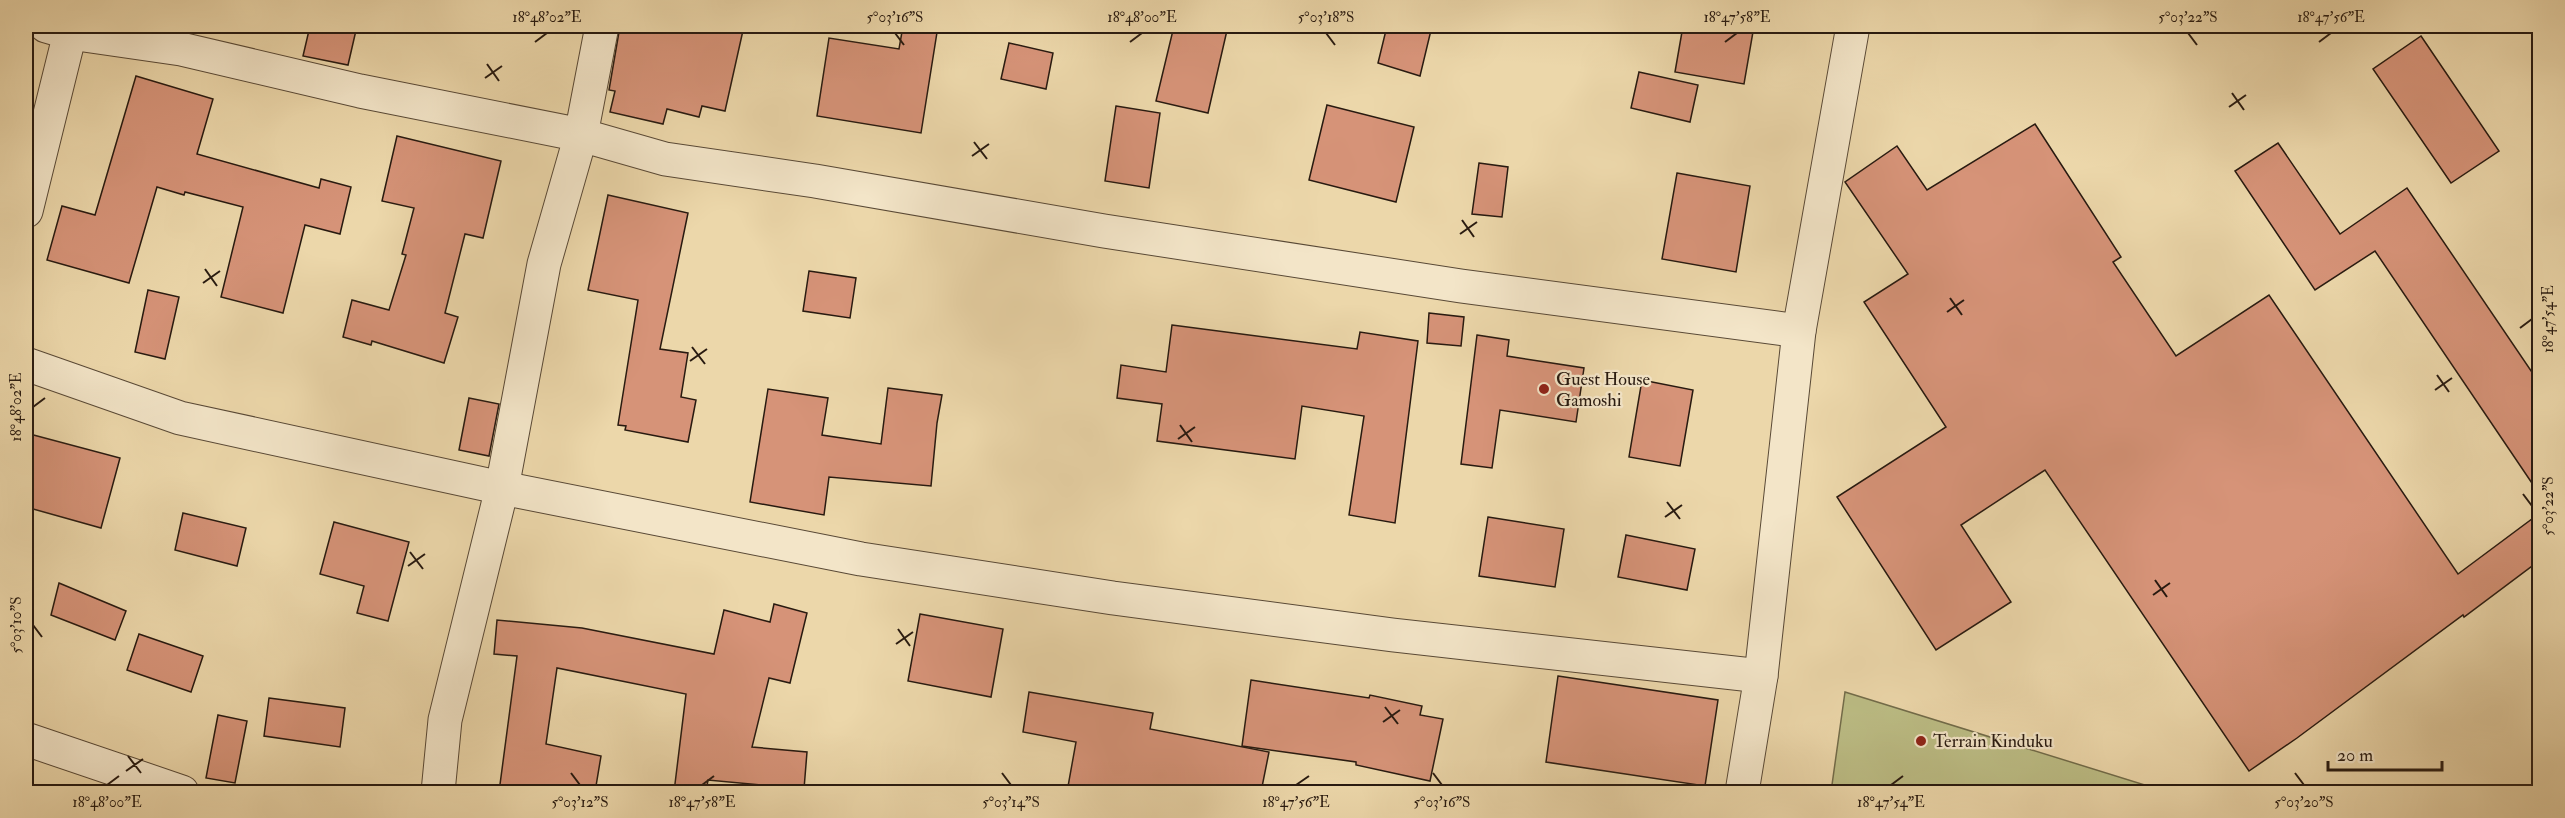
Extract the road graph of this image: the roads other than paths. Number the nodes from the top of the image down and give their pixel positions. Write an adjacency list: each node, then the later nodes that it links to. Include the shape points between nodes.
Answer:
1 (602, 26): 4 (street)
2 (1853, 26): 6 (street)
3 (58, 29): 4 (street, via 181,49 360,91); 5 (street)
4 (581, 135): 6 (street, via 665,159 1104,231 1461,286); 8 (street, via 544,264)
5 (26, 211)
6 (1799, 331): 9 (street)
7 (26, 364): 8 (street, via 180,418)
8 (502, 488): 9 (street, via 861,559 1113,598 1393,635); 12 (street, via 445,720)
9 (1761, 676): 13 (street)
10 (26, 739): 11 (street)
11 (182, 792)
12 (438, 792)
13 (1742, 792)

